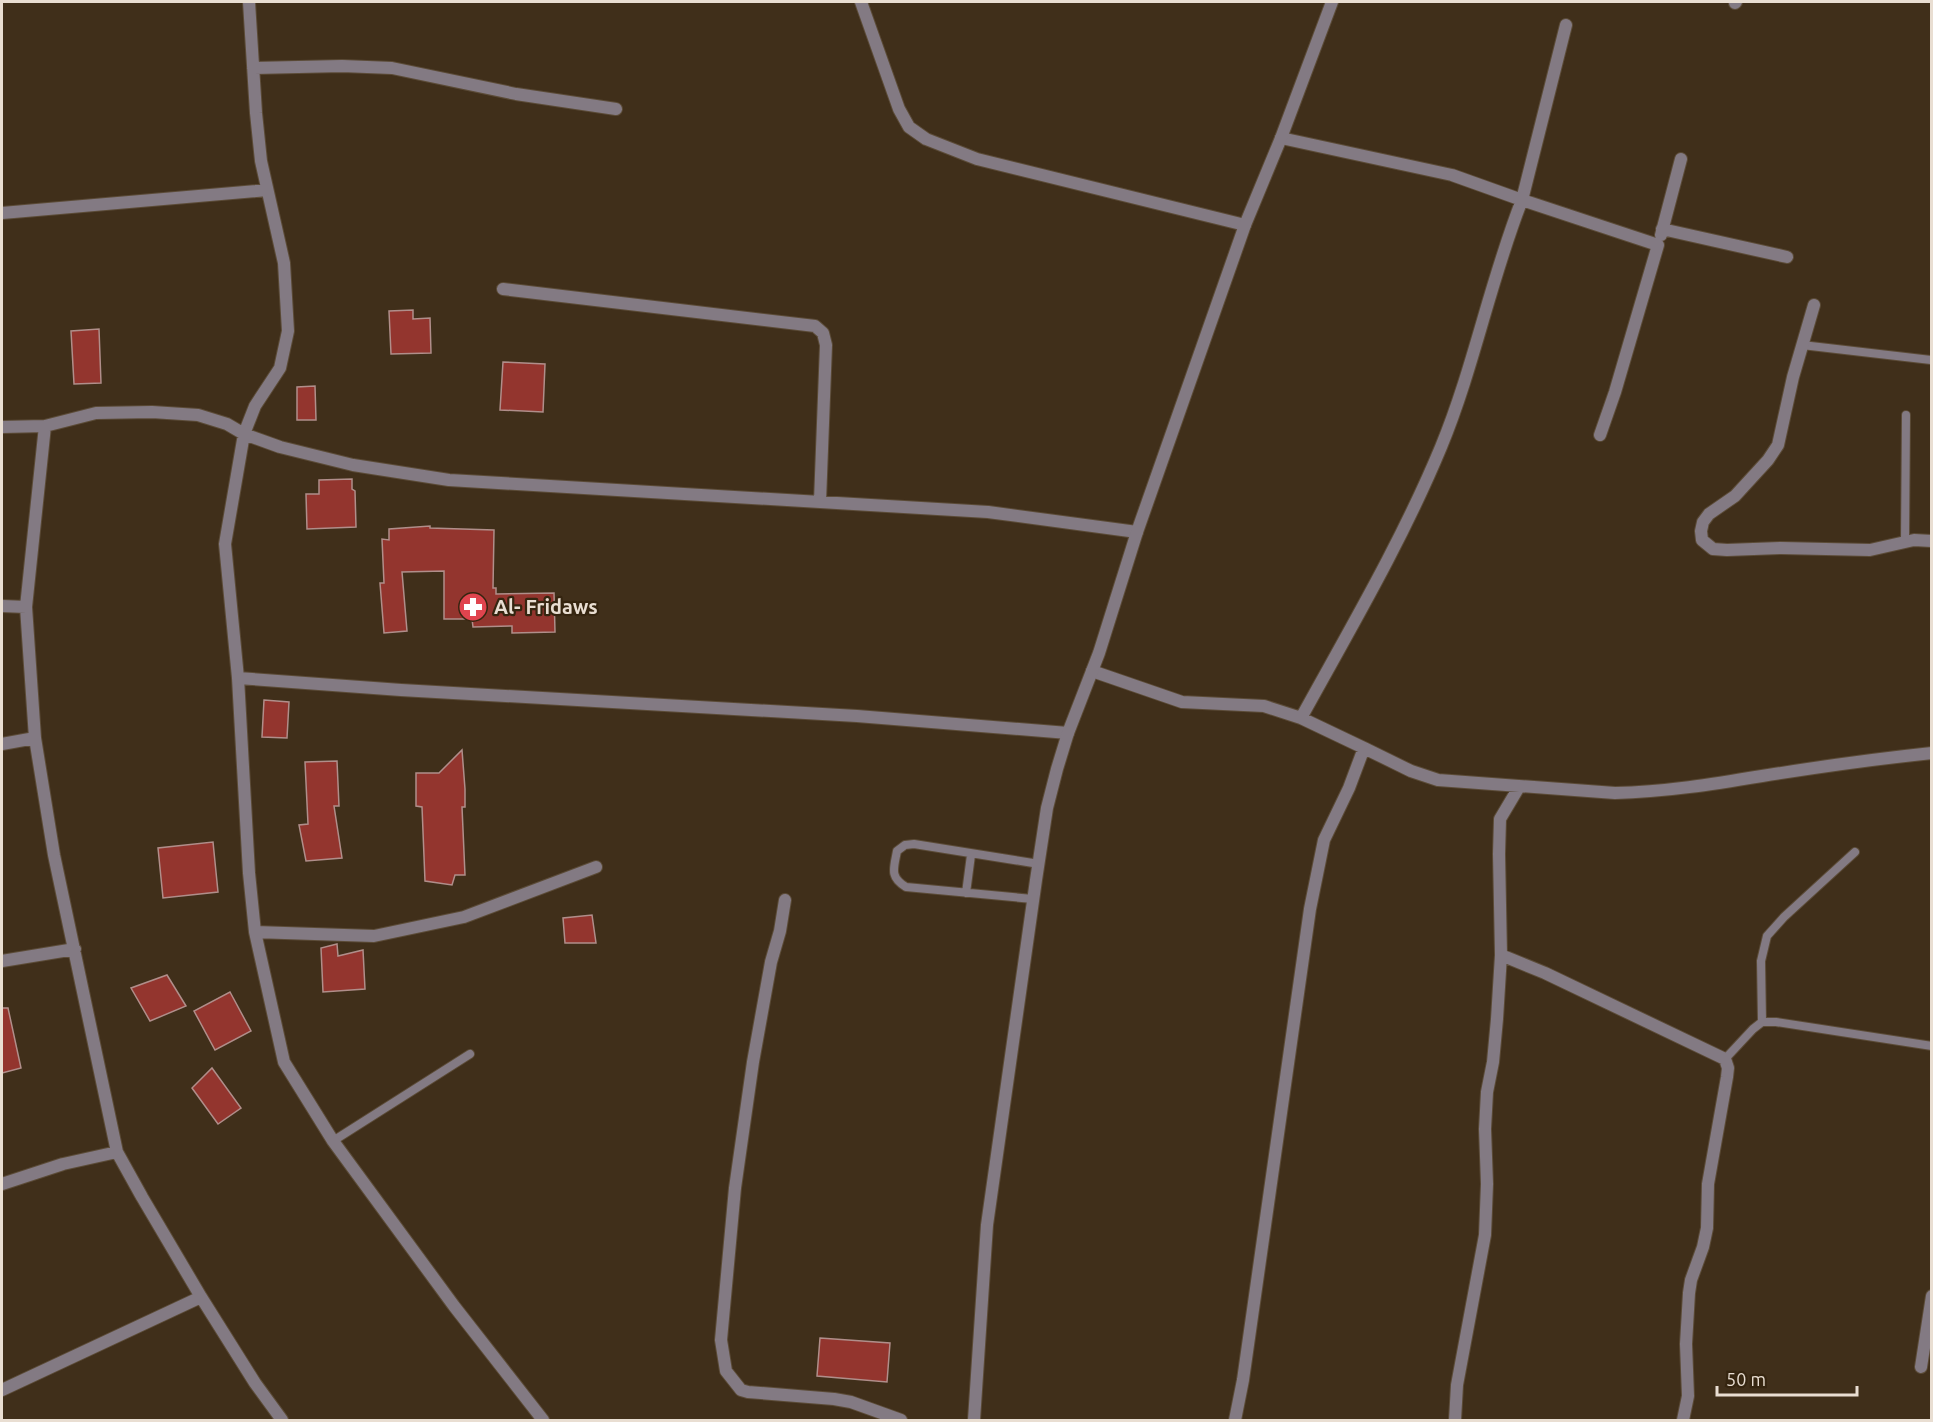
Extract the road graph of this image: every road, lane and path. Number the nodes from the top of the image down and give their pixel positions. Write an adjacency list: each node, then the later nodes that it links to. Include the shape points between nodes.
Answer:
1 (249, 2): 5 (street)
2 (861, 2): 12 (street, via 899,109 909,127 926,139 977,159)
3 (1332, 2): 7 (street)
4 (1566, 25): 10 (street)
5 (253, 68): 6 (street, via 392,68 516,94); 9 (street)
6 (616, 109)
7 (1281, 138): 10 (street, via 1452,175); 12 (street)
8 (1681, 159): 13 (street)
9 (267, 190): 11 (street); 23 (street, via 284,263 288,331 280,368 255,406)
10 (1522, 200): 14 (street); 33 (street, via 1441,446 1401,535)
11 (2, 213)
12 (1245, 225): 26 (street)
13 (1662, 229): 14 (street); 15 (street)
14 (1658, 245): 24 (street)
15 (1787, 257)
16 (503, 289): 25 (street, via 815,326 823,333 826,345)
17 (1814, 306): 18 (street)
18 (1802, 345): 19 (lane); 28 (street, via 1778,445 1735,496 1709,514 1703,522 1702,540 1713,549 1727,550 1870,550)
19 (1931, 360)
20 (1906, 416): 28 (lane)
21 (45, 426): 22 (street); 23 (street, via 96,413 152,412 198,416 227,424); 30 (street)
22 (2, 427)
23 (244, 434): 25 (street, via 353,465 449,480); 32 (street, via 225,544)
24 (1600, 435)
25 (820, 501): 26 (street, via 1017,514)
26 (1137, 532): 31 (street)
27 (1932, 541): 28 (street)
28 (1905, 542)
29 (2, 606): 30 (street)
30 (26, 606): 35 (street)
31 (1092, 671): 33 (street, via 1182,702 1264,706); 34 (street)
32 (238, 678): 34 (street, via 857,716); 47 (street)
33 (1301, 718): 37 (street)
34 (1068, 733): 42 (street, via 1047,808)
35 (35, 738): 36 (street); 48 (street, via 54,855)
36 (2, 744)
37 (1364, 748): 39 (street, via 1438,780); 66 (street, via 1324,840 1310,909)
38 (1932, 753): 39 (street, via 1634,793)
39 (1519, 787): 49 (street, via 1500,819)
40 (1856, 852): 51 (lane, via 1767,936 1761,961)
41 (971, 855): 42 (lane); 44 (lane); 44 (lane, via 904,845 897,850 893,874 906,888)
42 (1038, 864): 45 (street)
43 (596, 867): 47 (street, via 464,917 374,936)
44 (966, 893): 45 (lane)
45 (1033, 899): 65 (street, via 987,1225)
46 (785, 900): 64 (street, via 753,1062 735,1188 721,1340 726,1371 741,1390 748,1392 851,1402)
47 (255, 932): 55 (street, via 284,1062)
48 (75, 949): 50 (street); 56 (street)
49 (1501, 955): 54 (street); 67 (street, via 1485,1120 1485,1235 1457,1385)
50 (2, 961)
51 (1762, 1022): 52 (lane); 54 (lane)
52 (1932, 1046)
53 (470, 1054): 55 (lane)
54 (1725, 1059): 68 (street, via 1727,1077 1708,1184 1707,1228 1689,1293 1688,1396)
55 (333, 1141): 63 (street)
56 (117, 1152): 57 (street); 59 (street)
57 (2, 1184)
58 (1932, 1296): 60 (street)
59 (201, 1297): 61 (street); 62 (street)
60 (1921, 1367)
61 (2, 1390)
62 (282, 1420)
63 (543, 1420)
64 (901, 1420)
65 (974, 1420)
66 (1234, 1420)
67 (1455, 1420)
68 (1683, 1420)

